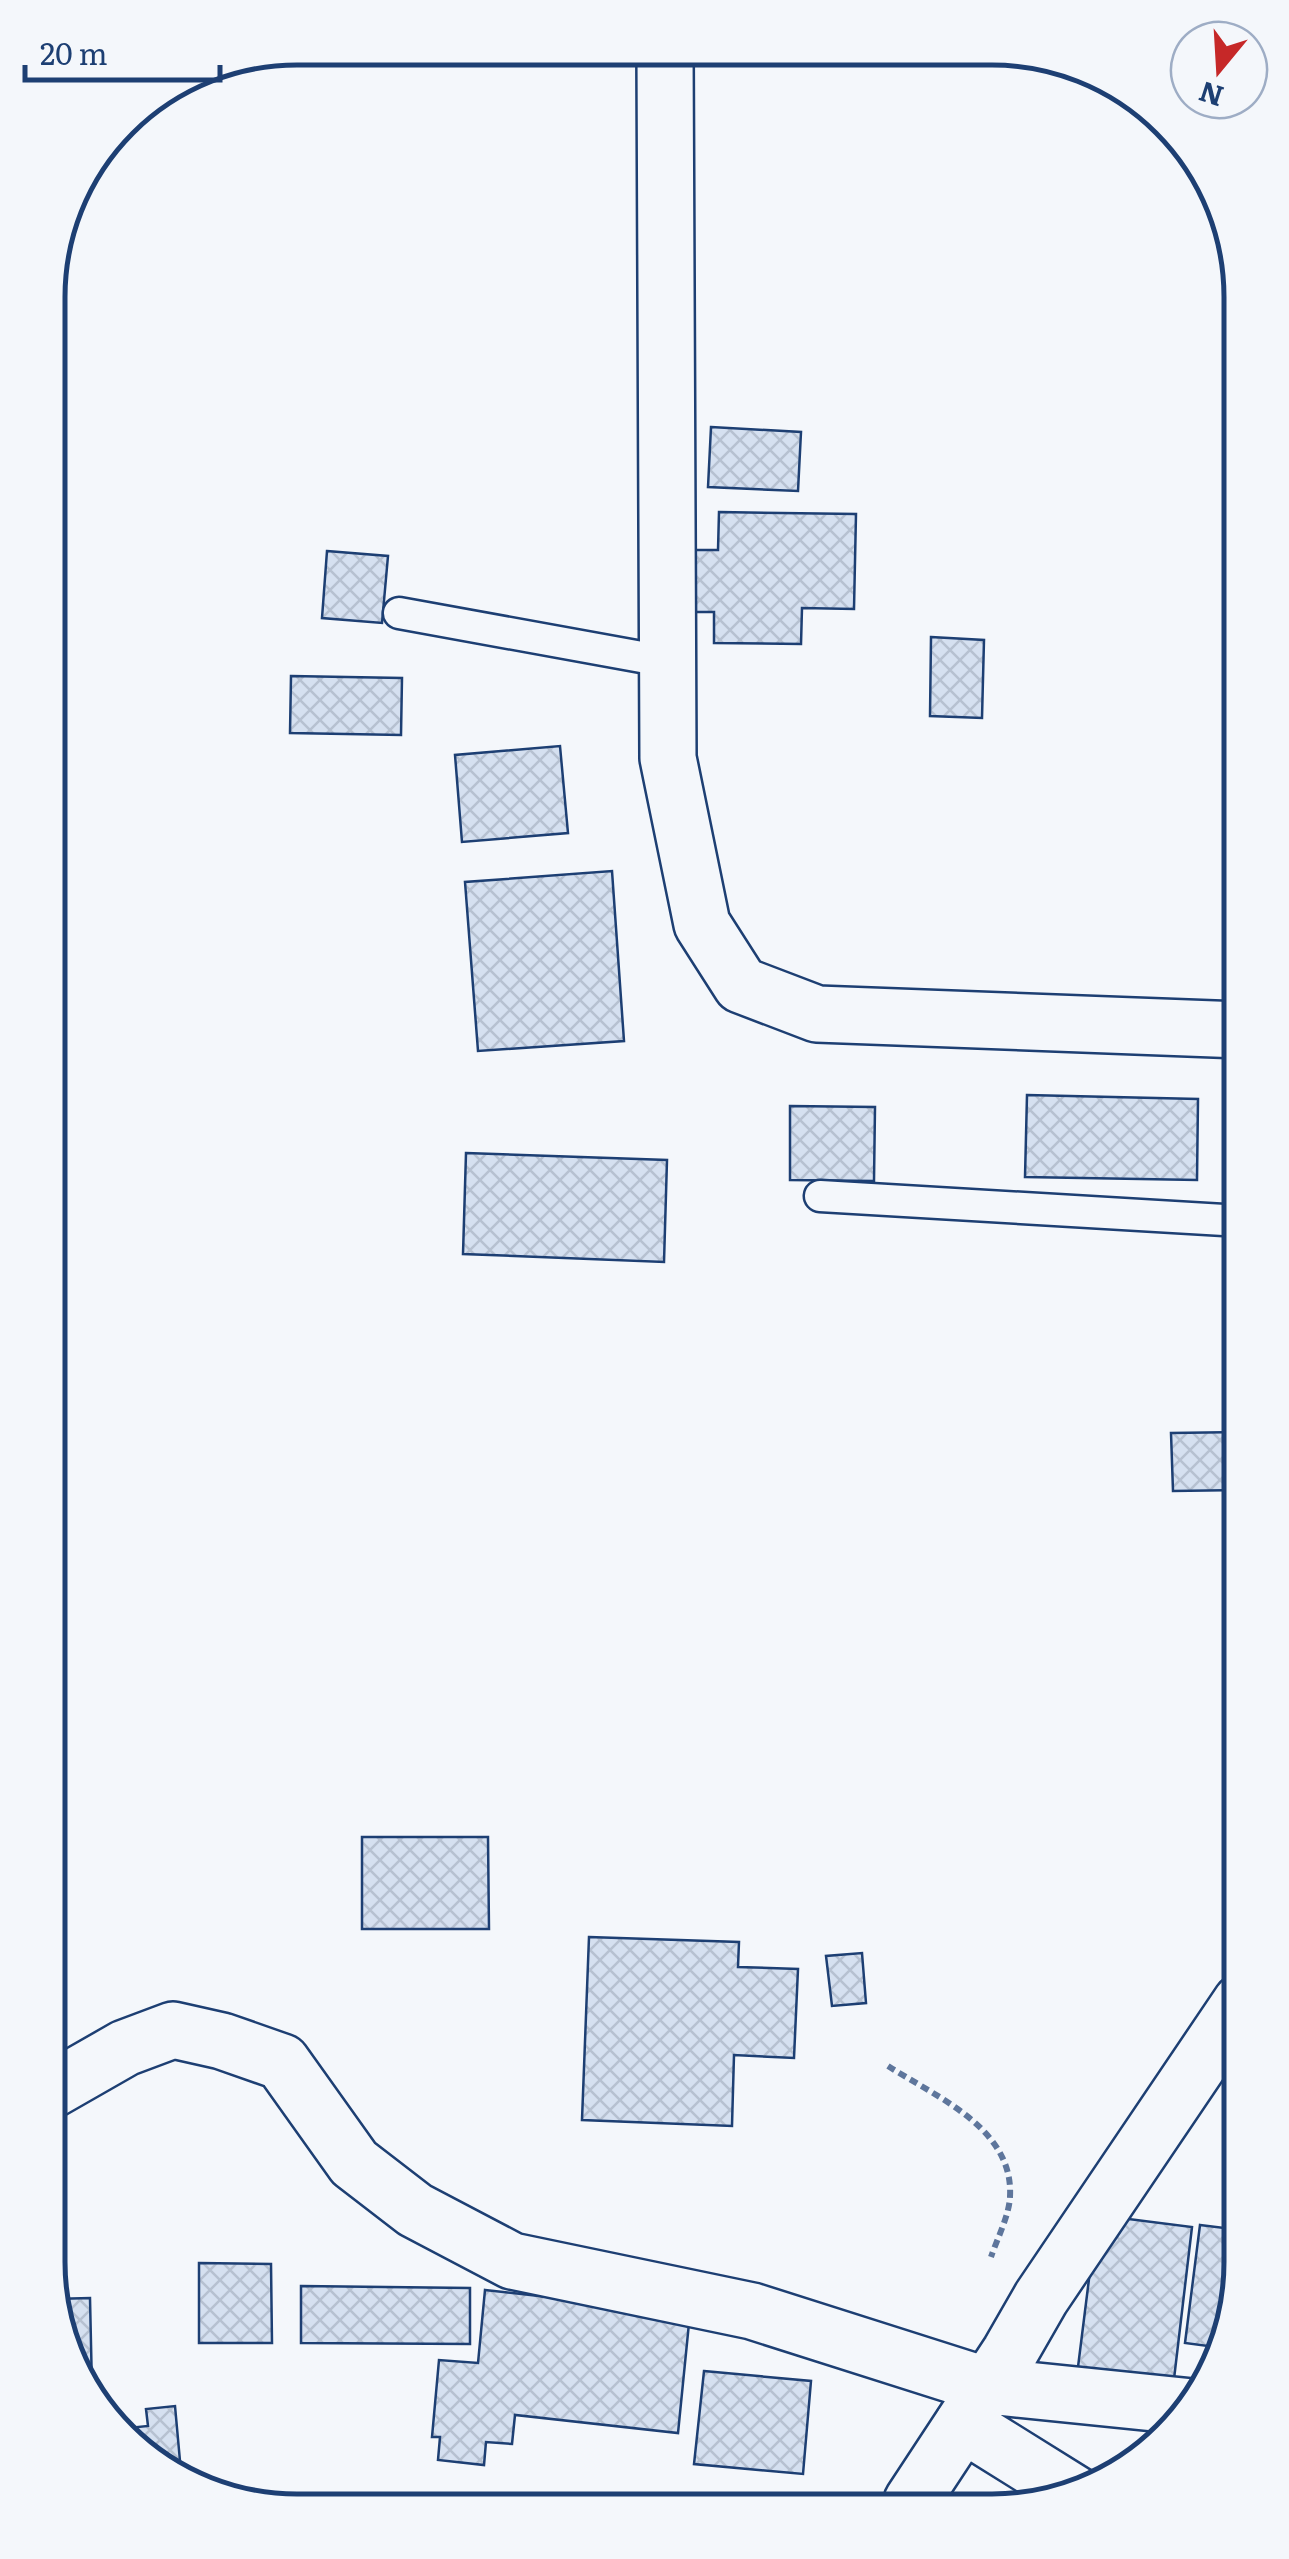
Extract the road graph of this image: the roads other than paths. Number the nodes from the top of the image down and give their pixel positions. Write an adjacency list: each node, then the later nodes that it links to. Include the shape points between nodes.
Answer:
1 (666, 65): 3 (street)
2 (399, 613): 3 (lane)
3 (669, 662): 4 (street, via 668,758 702,924 741,985 817,1014)
4 (1224, 1029)
5 (820, 1196): 6 (lane)
6 (1224, 1219)
7 (1224, 2027): 9 (street)
8 (65, 2082): 9 (street, via 173,2030 222,2040 282,2062 354,2163 415,2210 512,2261 752,2312)
9 (976, 2405): 10 (street); 11 (street); 12 (street)
10 (1173, 2406)
11 (1063, 2483)
12 (916, 2494)

